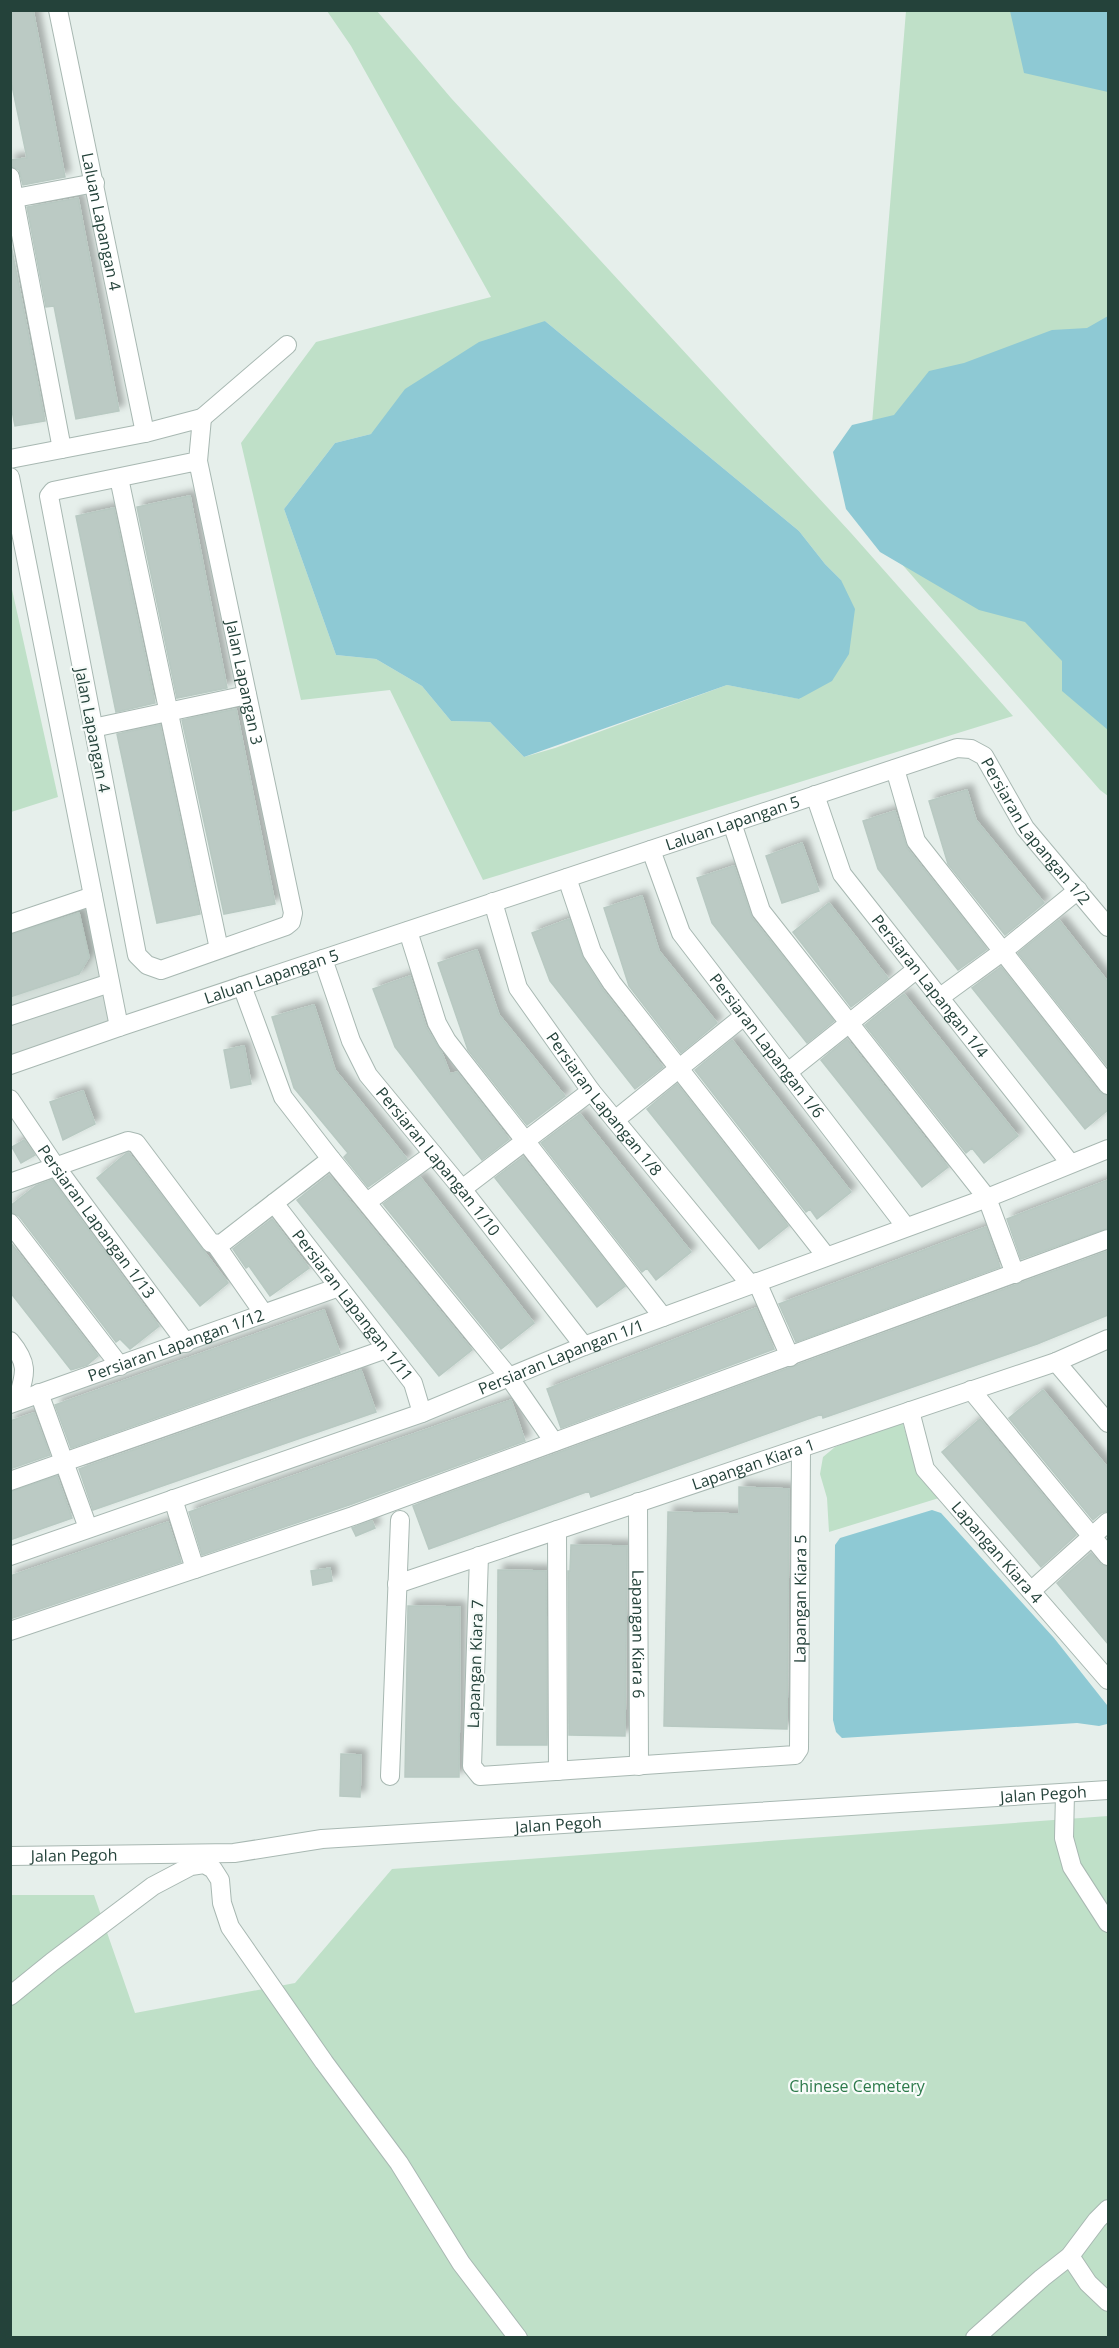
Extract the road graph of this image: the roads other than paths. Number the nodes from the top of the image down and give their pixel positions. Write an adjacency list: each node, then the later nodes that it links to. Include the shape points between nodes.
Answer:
1 (58, 10): 3 (street, Laluan Lapangan 4)
2 (10, 177): 4 (street)
3 (95, 183): 4 (street); 7 (street, Laluan Lapangan 4)
4 (13, 199): 8 (street)
5 (288, 345): 6 (street)
6 (202, 418): 7 (street); 9 (street, Jalan Lapangan 3)
7 (145, 432): 8 (street)
8 (62, 449): 10 (street)
9 (198, 453): 12 (street); 13 (street, Jalan Lapangan 3)
10 (10, 459)
11 (10, 477): 23 (street)
12 (119, 478): 14 (street); 15 (street, Jalan Lapangan 4, via 54,491 49,496)
13 (247, 695): 14 (street); 28 (street, Jalan Lapangan 3, via 293,913 286,926)
14 (169, 712): 15 (street); 28 (street)
15 (93, 728): 28 (street, Jalan Lapangan 4, via 137,955 147,965 161,970)
16 (957, 748): 17 (street, Laluan Lapangan 5); 22 (street, Persiaran Lapangan 1/2, via 971,748 984,756 1025,828)
17 (895, 769): 18 (street, Laluan Lapangan 5); 29 (street, via 916,841)
18 (815, 795): 19 (street, Laluan Lapangan 5); 31 (street, Persiaran Lapangan 1/4, via 842,874)
19 (732, 823): 20 (street, Laluan Lapangan 5); 37 (street, via 761,910)
20 (651, 850): 21 (street, Laluan Lapangan 5); 36 (street, Persiaran Lapangan 1/6, via 681,933)
21 (567, 878): 24 (street, Laluan Lapangan 5); 40 (street, via 592,952)
22 (1078, 890): 26 (street, Persiaran Lapangan 1/2); 29 (street)
23 (93, 896): 25 (street); 32 (street)
24 (494, 902): 27 (street, Laluan Lapangan 5); 43 (street, Persiaran Lapangan 1/8, via 518,988)
25 (10, 924)
26 (1108, 927)
27 (408, 931): 30 (street, Laluan Lapangan 5); 46 (street, via 437,1023 447,1041)
28 (219, 949)
29 (1002, 952): 34 (street); 42 (street)
30 (323, 959): 33 (street, Laluan Lapangan 5); 48 (street, Persiaran Lapangan 1/10, via 351,1041 368,1076)
31 (917, 969): 34 (street, Persiaran Lapangan 1/4); 37 (street)
32 (110, 983): 35 (street); 38 (street)
33 (242, 987): 38 (street, Laluan Lapangan 5); 49 (street, via 283,1097)
34 (939, 998): 50 (street, Persiaran Lapangan 1/4)
35 (10, 1016)
36 (744, 1016): 40 (street); 41 (street, Persiaran Lapangan 1/6)
37 (850, 1023): 41 (street); 54 (street)
38 (119, 1027): 39 (street, Laluan Lapangan 5)
39 (10, 1065)
40 (679, 1068): 45 (street); 61 (street)
41 (788, 1072): 58 (street, Persiaran Lapangan 1/6)
42 (1108, 1085)
43 (591, 1091): 45 (street, Persiaran Lapangan 1/8); 46 (street)
44 (10, 1099): 51 (street, Persiaran Lapangan 1/13)
45 (615, 1120): 63 (street, Persiaran Lapangan 1/8)
46 (525, 1141): 53 (street); 66 (street)
47 (1108, 1149): 50 (street, Persiaran Lapangan 1/1)
48 (433, 1154): 53 (street, Persiaran Lapangan 1/10); 55 (street)
49 (331, 1159): 55 (street); 56 (street)
50 (1070, 1163): 54 (street, Persiaran Lapangan 1/1)
51 (56, 1167): 52 (street); 60 (street, via 128,1141 136,1143); 69 (street, Persiaran Lapangan 1/13)
52 (10, 1183)
53 (462, 1189): 70 (street, Persiaran Lapangan 1/10)
54 (987, 1198): 58 (street, Persiaran Lapangan 1/1); 62 (street)
55 (367, 1202): 75 (street)
56 (274, 1203): 60 (street); 64 (street, Persiaran Lapangan 1/11)
57 (10, 1223): 74 (street)
58 (906, 1227): 61 (street, Persiaran Lapangan 1/1)
59 (1108, 1239): 62 (street)
60 (216, 1245): 65 (street)
61 (826, 1256): 63 (street, Persiaran Lapangan 1/1)
62 (1015, 1274): 72 (street)
63 (754, 1283): 66 (street, Persiaran Lapangan 1/1); 72 (street, Persiaran Lapangan 1/8)
64 (339, 1287): 65 (street, Persiaran Lapangan 1/12); 71 (street, Persiaran Lapangan 1/11)
65 (264, 1314): 69 (street, Persiaran Lapangan 1/12)
66 (663, 1317): 70 (street, Persiaran Lapangan 1/1)
67 (1108, 1340): 73 (street, Lapangan Kiara 1)
68 (10, 1341): 78 (street, via 21,1353 26,1370)
69 (186, 1343): 74 (street, Persiaran Lapangan 1/12)
70 (584, 1346): 75 (street, Persiaran Lapangan 1/1)
71 (386, 1349): 80 (street, Persiaran Lapangan 1/11, via 412,1383); 84 (street)
72 (790, 1357): 82 (street)
73 (1056, 1362): 76 (street, Lapangan Kiara 1); 81 (street)
74 (120, 1366): 77 (street, Persiaran Lapangan 1/12)
75 (508, 1377): 80 (street, Persiaran Lapangan 1/1); 82 (street)
76 (971, 1390): 79 (street, Lapangan Kiara 1); 92 (street)
77 (39, 1393): 78 (street, Persiaran Lapangan 1/12); 84 (street)
78 (14, 1402)
79 (910, 1411): 83 (street, Lapangan Kiara 1); 98 (street, Lapangan Kiara 4, via 926,1469)
80 (422, 1413): 86 (street, Persiaran Lapangan 1/1)
81 (1108, 1423)
82 (554, 1442): 96 (street)
83 (801, 1448): 87 (street, Lapangan Kiara 1); 101 (street, Lapangan Kiara 5, via 799,1749 795,1755)
84 (64, 1462): 85 (street); 90 (street)
85 (10, 1481)
86 (173, 1499): 90 (street, Persiaran Lapangan 1/1); 96 (street)
87 (639, 1502): 91 (street, Lapangan Kiara 1); 101 (street, Lapangan Kiara 6)
88 (400, 1520): 97 (street)
89 (1108, 1522): 92 (street)
90 (88, 1528): 93 (street, Persiaran Lapangan 1/1)
91 (557, 1530): 94 (street, Lapangan Kiara 1); 102 (street)
92 (1092, 1536): 95 (street); 98 (street)
93 (10, 1556)
94 (479, 1556): 97 (street, Lapangan Kiara 1); 102 (street, Lapangan Kiara 7, via 472,1766 480,1776)
95 (1108, 1556)
96 (195, 1569): 99 (street)
97 (397, 1584): 103 (street)
98 (1031, 1591): 100 (street, Lapangan Kiara 4)
99 (10, 1631)
100 (1108, 1680)
101 (639, 1766): 102 (street)
102 (558, 1771)
103 (390, 1776)
104 (1108, 1790): 105 (street, Jalan Pegoh)
105 (1065, 1793): 106 (street, Jalan Pegoh, via 322,1839 234,1853); 107 (street, via 1064,1838 1072,1867)
106 (10, 1856)
107 (1108, 1923)
108 (10, 1996): 112 (street, via 153,1886 191,1866 204,1864 213,1869 220,1880 230,1927 399,2163 461,2263)
109 (1108, 2209): 110 (street)
110 (1071, 2256): 111 (street, via 1088,2283); 113 (street)
111 (1108, 2302)
112 (518, 2337)
113 (975, 2337)

